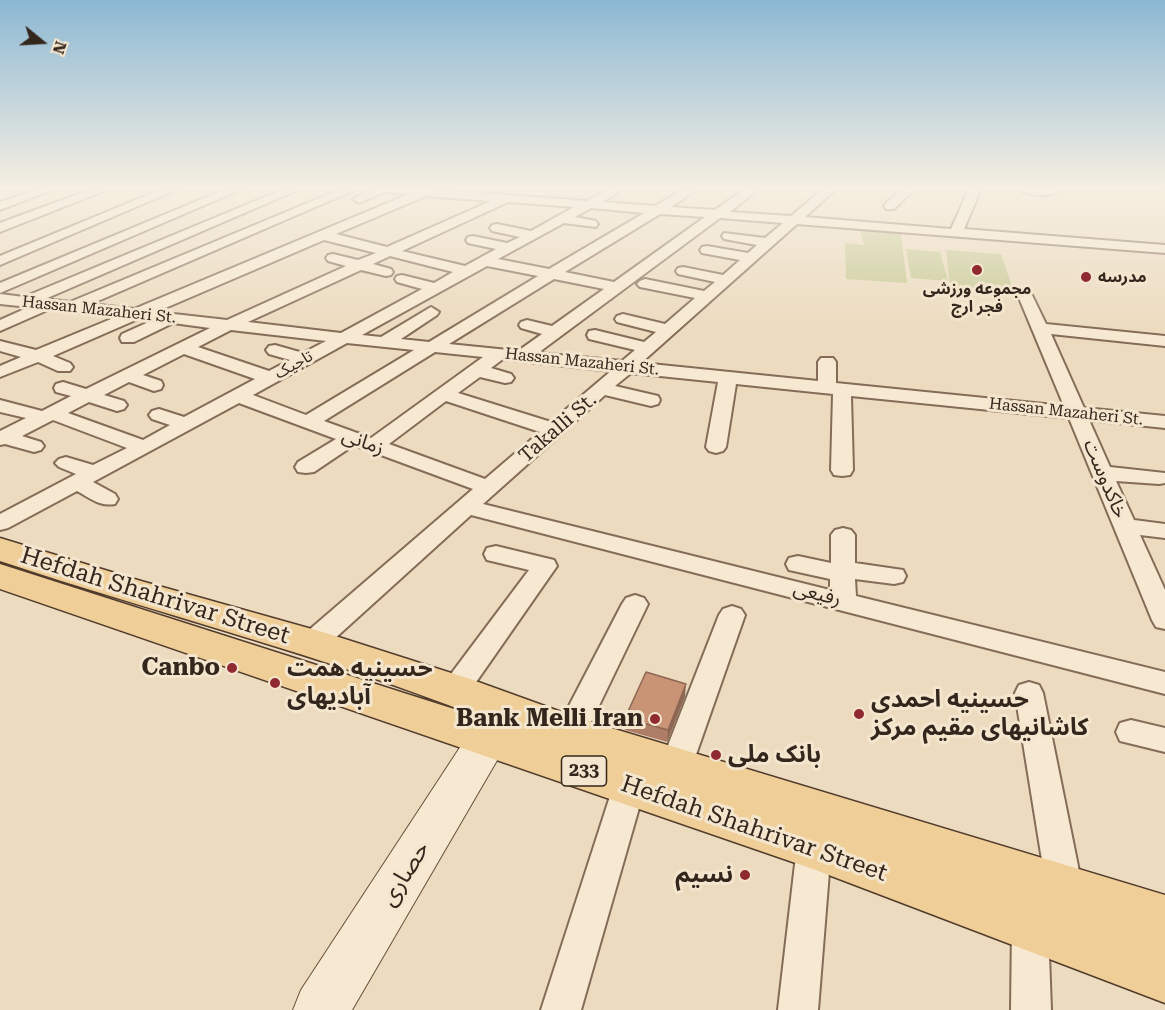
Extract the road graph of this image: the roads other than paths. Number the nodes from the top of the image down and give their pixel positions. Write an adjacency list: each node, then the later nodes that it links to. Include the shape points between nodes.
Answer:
1 (60, 236): 17 (street)
2 (101, 236): 32 (street)
3 (182, 236): 60 (street)
4 (237, 236): 22 (street)
5 (319, 236): 30 (street)
6 (326, 236): 25 (street)
7 (395, 236): 15 (street)
8 (429, 236): 15 (street)
9 (531, 236): 21 (street, تاجیک)
10 (616, 236): 18 (street)
11 (687, 236): 49 (street)
12 (768, 236): 35 (street, Takalli St.)
13 (997, 236): 23 (street)
14 (16, 237): 17 (street)
15 (414, 240): 25 (street)
16 (473, 240): 21 (street)
17 (45, 242): 32 (street)
18 (604, 243): 20 (street); 34 (street)
19 (188, 244): 22 (street)
20 (623, 247)
21 (508, 248): 26 (street); 33 (street, تاجیک)
22 (210, 249): 65 (street)
23 (1165, 249)
24 (0, 250): 32 (street)
25 (388, 252): 37 (street); 44 (street)
26 (530, 254)
27 (704, 254): 35 (street)
28 (551, 257): 34 (street)
29 (333, 258): 37 (street)
30 (267, 259): 36 (street); 55 (street)
31 (0, 261): 32 (street)
32 (26, 261): 51 (street)
33 (484, 261): 42 (street); 44 (street, تاجیک)
34 (572, 262): 38 (street); 42 (street)
35 (747, 262): 50 (street, Takalli St.)
36 (290, 265)
37 (359, 265): 40 (street); 45 (street)
38 (589, 266)
39 (305, 271): 45 (street)
40 (386, 272)
41 (680, 273): 50 (street)
42 (550, 275): 49 (street); 54 (street)
43 (402, 279): 56 (street)
44 (465, 279): 56 (street, تاجیک)
45 (335, 281): 46 (street); 53 (street)
46 (364, 282)
47 (645, 284): 50 (street)
48 (272, 285): 53 (street)
49 (616, 287): 61 (street)
50 (719, 287): 74 (street, Takalli St.)
51 (0, 288)
52 (500, 288): 54 (street)
53 (299, 292): 66 (street)
54 (520, 293): 89 (street)
55 (182, 295): 63 (street); 67 (street)
56 (434, 297): 78 (street, تاجیک, via 416,299); 94 (street)
57 (577, 297): 61 (street)
58 (0, 300): 60 (street, Hassan Mazaheri St.)
59 (239, 300): 66 (street)
60 (26, 302): 64 (street, Hassan Mazaheri St.)
61 (596, 302): 75 (street)
62 (1028, 302): 72 (street, خاکدوست)
63 (208, 303)
64 (49, 304): 65 (street, Hassan Mazaheri St.); 71 (street)
65 (73, 307): 67 (street, Hassan Mazaheri St.)
66 (266, 308): 70 (street)
67 (138, 314): 68 (street, Hassan Mazaheri St.); 79 (street)
68 (173, 317): 70 (street, Hassan Mazaheri St.); 91 (street, via 131,345)
69 (623, 319): 74 (street)
70 (231, 324): 73 (street, Hassan Mazaheri St.); 84 (street)
71 (0, 326)
72 (1040, 328): 81 (street); 114 (street, خاکدوست)
73 (268, 329): 78 (street, Hassan Mazaheri St.); 80 (street)
74 (670, 330): 85 (street, Takalli St.)
75 (555, 332): 87 (street, via 528,330); 90 (street)
76 (505, 335): 87 (street)
77 (595, 335): 85 (street)
78 (344, 338): 92 (street, تاجیک); 94 (street, Hassan Mazaheri St.)
79 (79, 339): 83 (street); 88 (street)
80 (245, 341)
81 (1165, 341)
82 (0, 346): 88 (street)
83 (104, 348)
84 (183, 348): 91 (street); 102 (street)
85 (648, 348): 96 (street, Takalli St.)
86 (275, 350): 92 (street)
87 (495, 353): 89 (street, Hassan Mazaheri St.); 90 (street, Hassan Mazaheri St.); 98 (street)
88 (38, 356): 95 (street); 99 (street)
89 (429, 356): 94 (street); 94 (street, Hassan Mazaheri St.)
90 (522, 356): 96 (street, Hassan Mazaheri St.)
91 (160, 359): 100 (street)
92 (305, 359): 102 (street, تاجیک)
93 (827, 362): 106 (street)
94 (394, 363): 117 (street, via 349,390)
95 (64, 367)
96 (627, 367): 101 (street, Hassan Mazaheri St.); 107 (street, Takalli St.)
97 (99, 370): 100 (street)
98 (476, 370): 103 (street); 108 (street)
99 (0, 372)
100 (126, 376): 104 (street); 109 (street)
101 (728, 377): 106 (street, Hassan Mazaheri St.); 126 (street)
102 (271, 378): 110 (street, تاجیک)
103 (505, 378)
104 (154, 385)
105 (63, 388): 109 (street)
106 (835, 388): 114 (street, Hassan Mazaheri St.); 129 (street)
107 (602, 389): 111 (street); 120 (street, Takalli St.)
108 (443, 394): 120 (street); 124 (street)
109 (88, 395): 112 (street); 115 (street)
110 (237, 396): 117 (street, زمانی); 119 (street, تاجیک)
111 (651, 400)
112 (117, 405)
113 (0, 406): 115 (street)
114 (1076, 412): 118 (street, Hassan Mazaheri St.); 130 (street, خاکدوست)
115 (48, 415): 121 (street); 125 (street)
116 (159, 415): 119 (street)
117 (308, 422): 122 (street, زمانی)
118 (1165, 422)
119 (186, 424): 125 (street, تاجیک)
120 (555, 430): 133 (street, Takalli St.)
121 (2, 438): 123 (street)
122 (351, 438): 124 (street, زمانی); 128 (street)
123 (34, 446)
124 (373, 446): 133 (street, زمانی)
125 (144, 447): 131 (street, تاجیک)
126 (716, 447)
127 (66, 463): 131 (street)
128 (306, 467)
129 (842, 470)
130 (1102, 473): 132 (street); 137 (street, خاکدوست)
131 (86, 478): 134 (street); 136 (street, تاجیک)
132 (1159, 478)
133 (490, 488): 135 (street, Takalli St.)
134 (107, 499)
135 (468, 507): 146 (street, رفیعی); 150 (street, Takalli St.)
136 (0, 523)
137 (1125, 526): 138 (street); 149 (street, خاکدوست)
138 (1165, 531)
139 (843, 535): 143 (street)
140 (0, 549): 150 (main road, Hefdah Shahrivar Street / 233)
141 (496, 554): 152 (street, via 545,566)
142 (798, 564): 143 (street)
143 (843, 571): 145 (street); 146 (street)
144 (0, 576): 156 (main road, Hefdah Shahrivar Street / 233)
145 (894, 576)
146 (843, 601): 151 (street, رفیعی)
147 (635, 604): 155 (street)
148 (732, 615): 158 (street)
149 (1165, 620)
150 (312, 644): 152 (main road, Hefdah Shahrivar Street / 233)
151 (1165, 683)
152 (455, 690): 155 (main road, Hefdah Shahrivar Street / 233)
153 (1029, 693): 161 (street)
154 (1131, 732): 157 (street)
155 (570, 734): 158 (main road, Hefdah Shahrivar Street / 233)
156 (489, 738): 159 (main road, Hefdah Shahrivar Street / 233); 165 (main road, حصاری)
157 (1165, 740)
158 (676, 766): 161 (main road, Hefdah Shahrivar Street / 233)
159 (629, 787): 160 (main road, Hefdah Shahrivar Street / 233); 166 (street)
160 (814, 847): 163 (main road, Hefdah Shahrivar Street / 233); 167 (street)
161 (1065, 891): 162 (main road, Hefdah Shahrivar Street / 233)
162 (1165, 921)
163 (1030, 927): 164 (main road, Hefdah Shahrivar Street / 233); 168 (street)
164 (1165, 975)
165 (321, 1010)
166 (561, 1010)
167 (798, 1010)
168 (1031, 1010)

